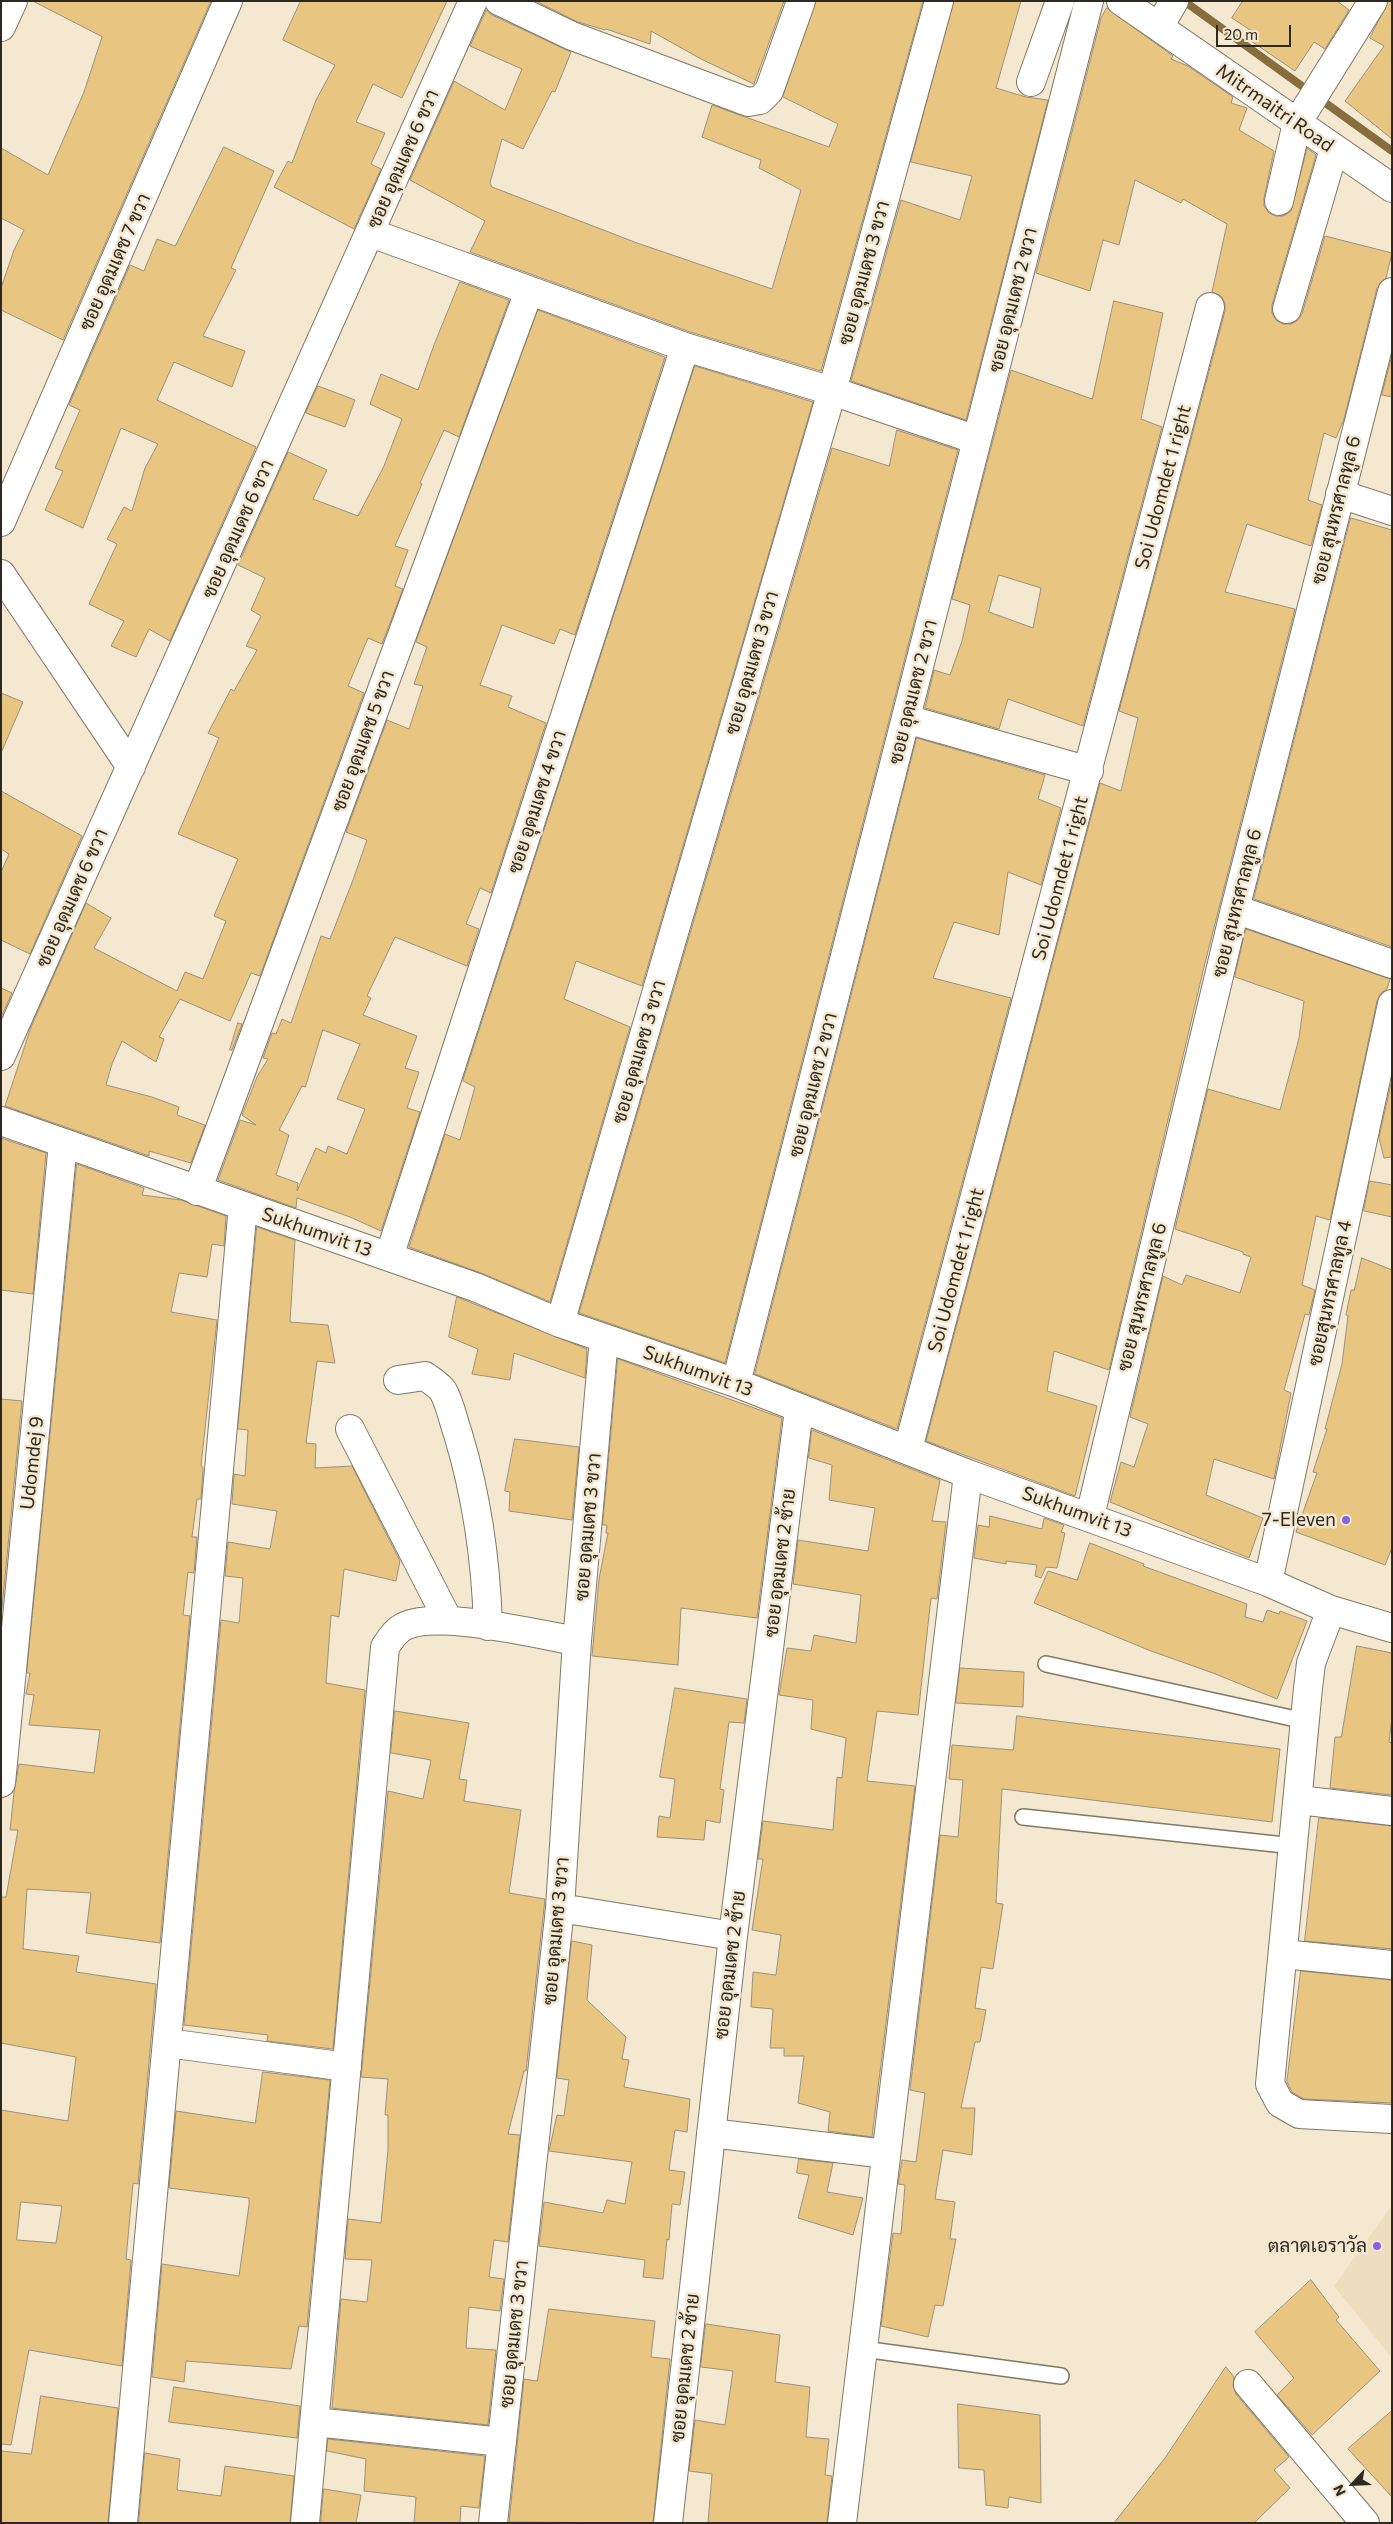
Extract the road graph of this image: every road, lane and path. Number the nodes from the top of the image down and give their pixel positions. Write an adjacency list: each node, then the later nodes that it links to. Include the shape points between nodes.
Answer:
1 (13, 1): 12 (street)
2 (228, 1): 28 (street, ซอย อุดมเดช 7 ขวา)
3 (472, 1): 19 (street, ซอย อุดมเดช 6 ขวา)
4 (499, 1): 5 (street, via 572,36 748,102 760,100 769,91)
5 (801, 1)
6 (939, 1): 25 (street, ซอย อุดมเดช 3 ขวา)
7 (1060, 1): 14 (street)
8 (1089, 1): 26 (street, ซอย อุดมเดช 2 ขวา)
9 (1121, 1): 13 (street, Mitrmaitri Road)
10 (1174, 1): 13 (street)
11 (1373, 1): 15 (street)
12 (1, 27)
13 (1159, 27): 15 (street, Mitrmaitri Road)
14 (1031, 82)
15 (1297, 123): 16 (street, Mitrmaitri Road); 18 (street)
16 (1334, 149): 17 (street, Mitrmaitri Road); 23 (street)
17 (1392, 188)
18 (1280, 201)
19 (371, 233): 20 (street); 32 (street, ซอย อุดมเดช 6 ขวา)
20 (529, 291): 24 (street); 40 (street, ซอย อุดมเดช 5 ขวา)
21 (1392, 292): 27 (street, ซอย สุนทรศาลทูล 6)
22 (1210, 307): 33 (street, Soi Udomdet 1 right)
23 (1287, 309)
24 (685, 347): 25 (street); 42 (street, ซอย อุดมเดช 4 ขวา)
25 (832, 391): 26 (street); 43 (street, ซอย อุดมเดช 3 ขวา)
26 (977, 440): 31 (street, ซอย อุดมเดช 2 ขวา)
27 (1340, 494): 29 (street); 34 (street, ซอย สุนทรศาลทูล 6)
28 (4, 508)
29 (1392, 511)
30 (1, 574): 32 (street)
31 (906, 719): 33 (street); 46 (street, ซอย อุดมเดช 2 ขวา)
32 (130, 767): 37 (street, ซอย อุดมเดช 6 ขวา)
33 (1089, 771): 49 (street, Soi Udomdet 1 right)
34 (1235, 909): 35 (street); 51 (street, ซอย สุนทรศาลทูล 6)
35 (1392, 964)
36 (1392, 1004): 52 (street, ซอยสุนทรศาลทูล 4)
37 (1, 1056)
38 (1, 1121): 39 (street, Sukhumvit 13)
39 (63, 1143): 40 (street, Sukhumvit 13); 60 (street, Udomdej 9)
40 (197, 1190): 41 (street, Sukhumvit 13)
41 (243, 1206): 42 (street, Sukhumvit 13); 69 (street)
42 (389, 1258): 43 (street, Sukhumvit 13, via 475,1287)
43 (560, 1323): 44 (street, Sukhumvit 13)
44 (604, 1338): 46 (street, Sukhumvit 13); 57 (street, ซอย อุดมเดช 3 ขวา)
45 (398, 1380): 55 (street, via 425,1376 442,1390 452,1416 466,1460 479,1525 486,1573)
46 (736, 1383): 47 (street, Sukhumvit 13)
47 (799, 1409): 49 (street, Sukhumvit 13); 66 (street, ซอย อุดมเดช 2 ซ้าย)
48 (350, 1429): 54 (street)
49 (908, 1449): 50 (street, Sukhumvit 13)
50 (968, 1474): 51 (street, Sukhumvit 13); 73 (street)
51 (1090, 1516): 52 (street, Sukhumvit 13)
52 (1268, 1582): 53 (street, Sukhumvit 13)
53 (1331, 1610): 56 (street, Sukhumvit 13); 59 (street, via 1312,1663)
54 (448, 1620): 55 (street); 70 (street, via 413,1623 399,1629 385,1647)
55 (488, 1626): 57 (street)
56 (1392, 1628)
57 (577, 1641): 65 (street, ซอย อุดมเดช 3 ขวา)
58 (1046, 1664): 59 (lane)
59 (1305, 1721): 61 (street)
60 (1, 1783)
61 (1299, 1800): 62 (street); 64 (street)
62 (1392, 1811)
63 (1023, 1817): 64 (lane)
64 (1294, 1846): 67 (street)
65 (560, 1908): 66 (street); 78 (street, ซอย อุดมเดช 3 ขวา)
66 (733, 1936): 72 (street, ซอย อุดมเดช 2 ซ้าย)
67 (1283, 1954): 68 (street); 71 (street, via 1270,2084 1280,2103 1299,2114)
68 (1392, 1966)
69 (167, 2043): 70 (street); 79 (street)
70 (347, 2067): 77 (street)
71 (1392, 2119)
72 (711, 2133): 73 (street); 82 (street, ซอย อุดมเดช 2 ซ้าย)
73 (886, 2154): 74 (street)
74 (863, 2349): 75 (lane); 83 (street)
75 (1061, 2376)
76 (1248, 2384): 84 (street)
77 (315, 2422): 78 (street); 80 (street)
78 (502, 2442): 81 (street, ซอย อุดมเดช 3 ขวา)
79 (123, 2523)
80 (304, 2523)
81 (493, 2523)
82 (668, 2523)
83 (842, 2523)
84 (1365, 2523)

